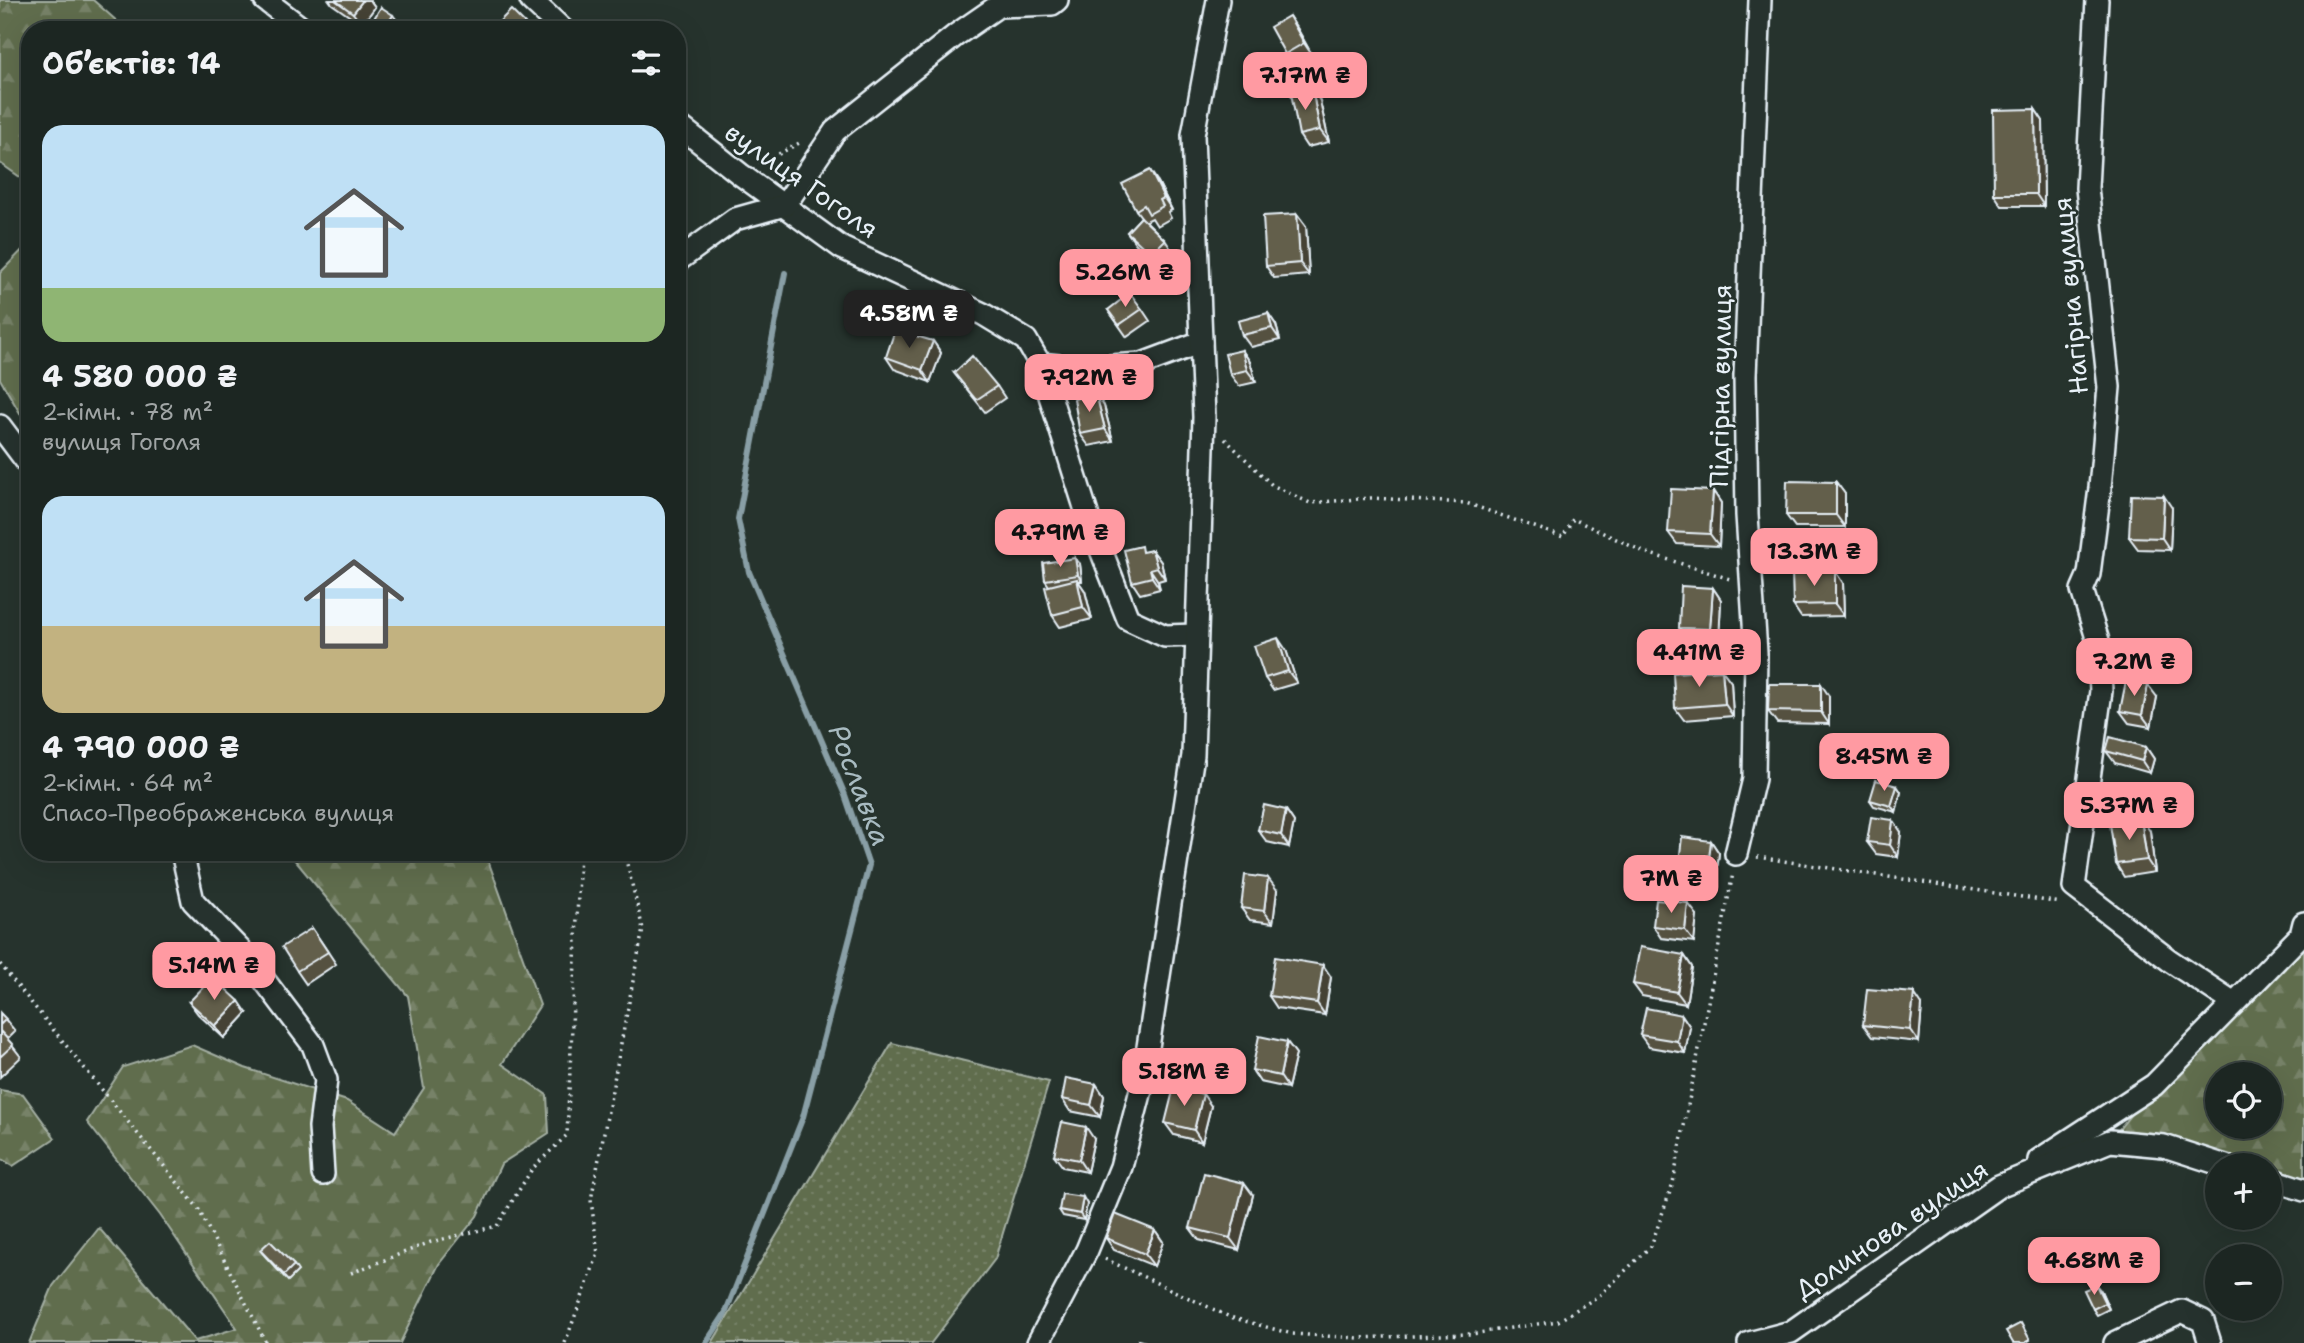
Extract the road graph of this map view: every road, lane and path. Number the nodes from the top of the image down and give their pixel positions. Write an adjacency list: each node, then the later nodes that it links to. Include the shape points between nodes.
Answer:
1 (265, 0): 7 (street)
2 (531, 0): 8 (street)
3 (1057, 0): 12 (street, via 998,6 956,35 835,131)
4 (1218, 0): 14 (street, via 1193,135)
5 (1760, 0): 19 (street, Підгірна вулиця, via 1745,376)
6 (2097, 0): 25 (street, Нагірна вулиця, via 2087,188 2109,387 2098,500 2082,590 2098,641 2101,691)
7 (292, 21)
8 (553, 21)
9 (686, 131): 11 (street, вулиця Гоголя)
10 (810, 137): 11 (path)
11 (740, 174): 12 (street, вулиця Гоголя)
12 (786, 205): 13 (street, via 735,219); 15 (street, вулиця Гоголя, via 842,248 983,314 1026,340)
13 (686, 254)
14 (1201, 342): 15 (street, via 1142,364 1078,368); 16 (street)
15 (1040, 364): 20 (street, вулиця Гоголя, via 1088,517 1128,619 1165,636)
16 (1204, 417): 19 (path, via 1272,485 1310,503 1370,498 1466,503 1563,537 1573,519 1644,552); 20 (street)
17 (0, 426): 18 (street)
18 (21, 454)
19 (1752, 586): 21 (street, Підгірна вулиця, via 1754,779)
20 (1196, 635): 34 (street, via 1194,755 1142,1086 1121,1167)
21 (1736, 854): 25 (path, via 2064,903); 34 (path, via 1673,1183 1651,1246 1600,1295 1558,1321 1471,1334 1292,1335 1230,1317)
22 (184, 861): 30 (street, via 193,901 246,956 313,1045 326,1080 320,1127)
23 (580, 861): 35 (path, via 567,1135 532,1169 497,1226 431,1241)
24 (626, 861): 38 (path, via 643,929 591,1200 598,1254)
25 (2074, 887): 28 (street)
26 (2304, 923): 28 (street, via 2301,935)
27 (0, 964): 37 (path, via 198,1208)
28 (2234, 1003): 32 (street, via 2154,1085)
29 (2205, 1159): 32 (street, Долинова вулиця, via 2164,1146 2110,1141)
30 (323, 1174)
31 (2282, 1183): 33 (street)
32 (1999, 1186): 36 (street, Долинова вулиця)
33 (2304, 1190)
34 (1087, 1250): 39 (street)
35 (351, 1273)
36 (1788, 1337): 40 (street, Долинова вулиця)
37 (265, 1343)
38 (565, 1343)
39 (1038, 1343)
40 (1749, 1343)
41 (2115, 1343): 42 (street, via 2182,1311 2203,1321)
42 (2210, 1343)

